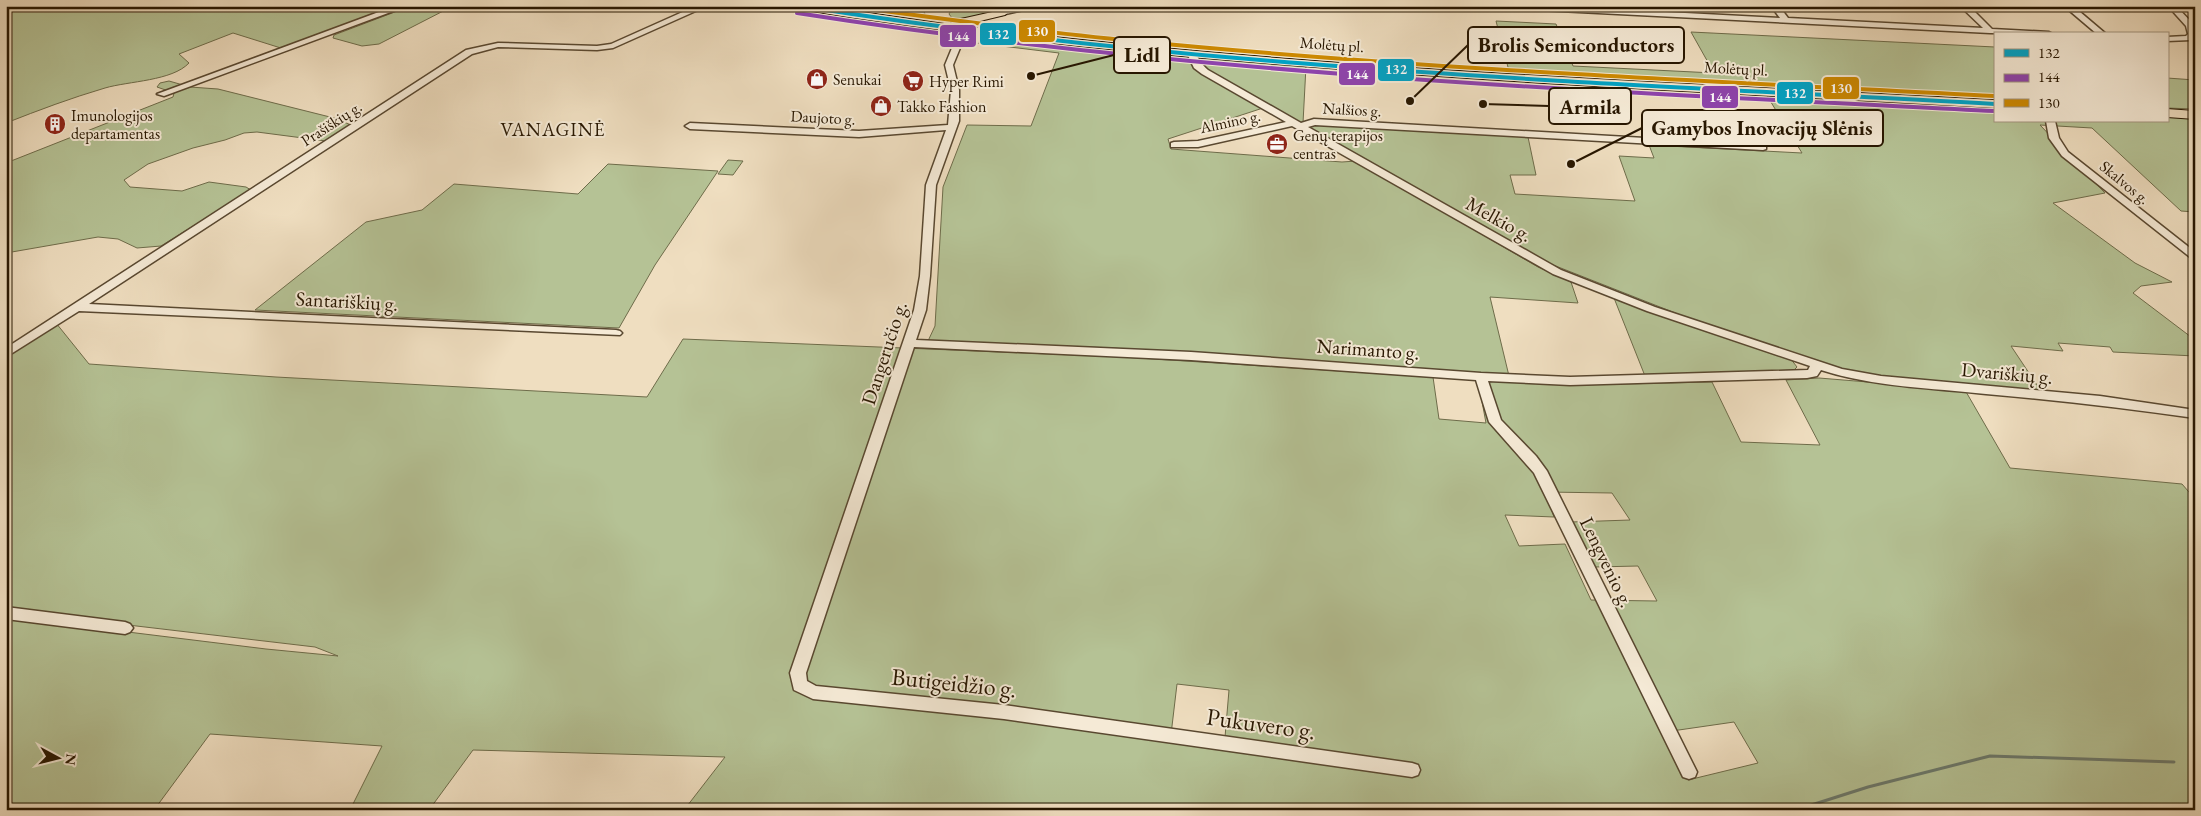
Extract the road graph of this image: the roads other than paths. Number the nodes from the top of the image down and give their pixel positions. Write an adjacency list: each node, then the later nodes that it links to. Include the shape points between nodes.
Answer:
1 (403, 6): 27 (street)
2 (703, 6): 39 (street, Prašiškių g., via 613,46 498,45 469,52)
3 (798, 6): 18 (highway, Molėtų pl.)
4 (820, 6): 18 (highway, Molėtų pl.)
5 (1038, 6): 12 (street)
6 (1502, 6): 13 (street)
7 (1671, 6): 15 (street)
8 (1775, 6): 17 (street)
9 (1964, 6): 21 (street)
10 (2068, 6): 23 (street)
11 (2172, 6): 24 (street, via 2190,25 2192,34 2188,38)
12 (1016, 8): 14 (street)
13 (1568, 8): 15 (street)
14 (1001, 13): 16 (highway)
15 (1676, 15): 17 (street)
16 (986, 18): 18 (highway); 19 (highway); 20 (highway)
17 (1785, 20): 21 (street)
18 (950, 27): 19 (highway, Molėtų pl.); 25 (highway)
19 (972, 29): 20 (highway, Molėtų pl.); 25 (street, Dangeručio g.)
20 (994, 31): 25 (highway); 26 (highway, Molėtų pl.); 28 (highway, Molėtų pl., via 1375,65)
21 (1990, 31): 22 (street)
22 (2010, 32)
23 (2100, 32)
24 (2168, 40)
25 (960, 42): 35 (street, Dangeručio g., via 949,65 955,90)
26 (1191, 54): 29 (highway, Molėtų pl., via 1443,73); 33 (street, Melkio g., via 1197,66 1205,72)
27 (161, 94)
28 (1994, 102)
29 (1994, 102)
30 (2168, 111): 31 (highway)
31 (2195, 113)
32 (2050, 122): 38 (street, Skalvos g., via 2054,138 2065,154)
33 (1295, 125): 36 (street, Almino g., via 1198,144); 37 (street, Nalšios g., via 1314,122); 43 (street, Melkio g., via 1557,272 1651,309)
34 (690, 126): 35 (street, Daujoto g., via 858,134)
35 (953, 128): 41 (street, Dangeručio g., via 931,185 925,276 920,310)
36 (1174, 145)
37 (1764, 147)
38 (2195, 258)
39 (76, 307): 40 (street, Santariškių g.); 42 (street, Prašiškių g.)
40 (616, 333)
41 (910, 343): 44 (street, Narimanto g., via 1346,366); 48 (street, Dangeručio g., via 798,673)
42 (6, 353)
43 (1817, 365): 44 (street, Narimanto g., via 1815,371 1807,374 1601,381); 45 (street, Dvariškių g., via 1868,379 2100,400)
44 (1481, 377): 51 (street, Lengvenio g., via 1495,422 1540,471)
45 (2195, 414)
46 (6, 613): 47 (street)
47 (125, 628)
48 (800, 685): 49 (street, Butigeidžio g., via 813,692)
49 (1104, 726): 50 (street, Pukuvero g.)
50 (1412, 770)
51 (1689, 772)

